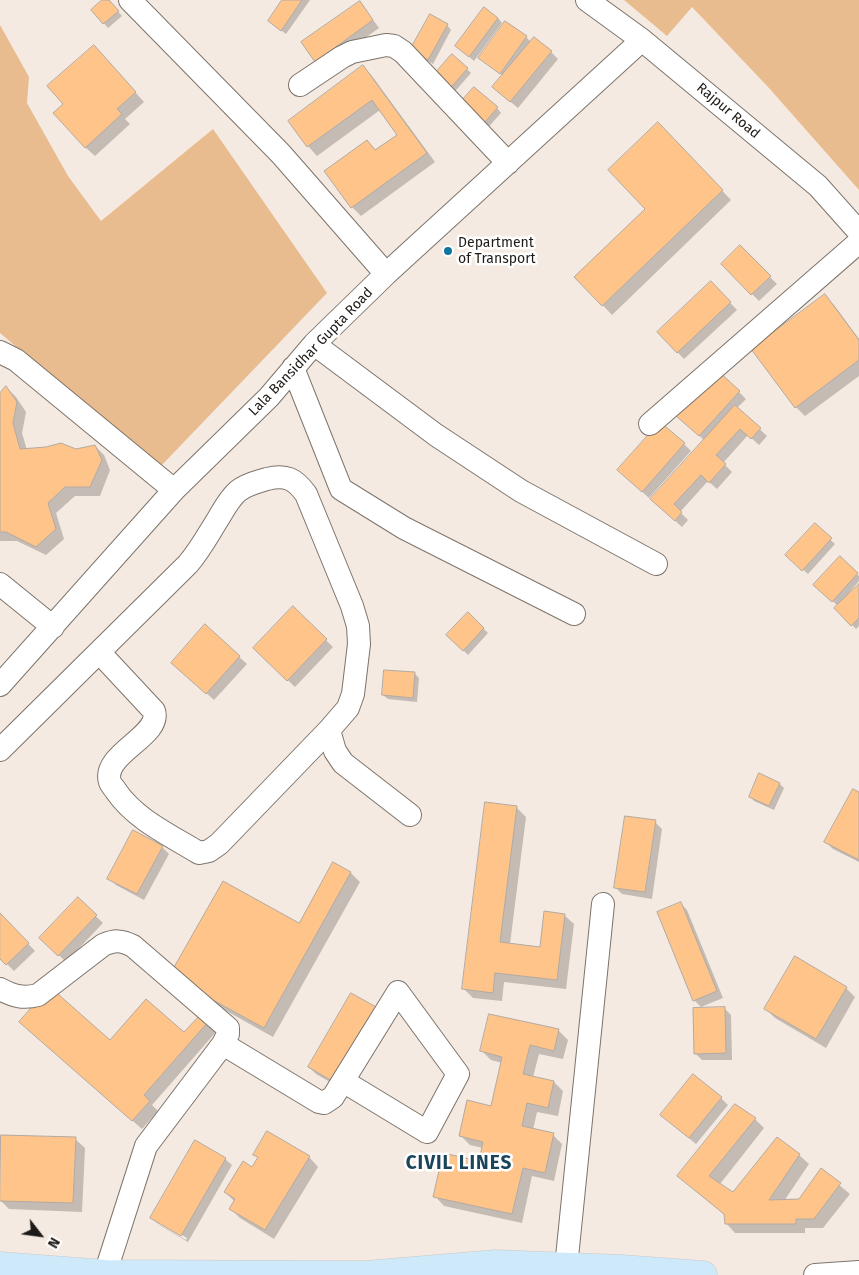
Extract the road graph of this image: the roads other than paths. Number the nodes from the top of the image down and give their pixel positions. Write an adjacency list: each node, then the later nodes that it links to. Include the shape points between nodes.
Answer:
1 (130, 0): 8 (street, via 281,154)
2 (587, 0): 3 (street, Rajpur Road)
3 (642, 40): 5 (street, Lala Bansidhar Gupta Road); 6 (street, Rajpur Road, via 818,186)
4 (300, 85): 5 (street, via 352,52 394,46)
5 (508, 163): 8 (street, Lala Bansidhar Gupta Road)
6 (859, 232)
7 (859, 242): 12 (street)
8 (386, 274): 9 (street, Lala Bansidhar Gupta Road)
9 (314, 344): 11 (street, Lala Bansidhar Gupta Road); 14 (street, via 436,435 521,491)
10 (0, 352): 13 (street, via 16,360)
11 (294, 368): 13 (street, Lala Bansidhar Gupta Road, via 269,397); 16 (street, via 341,489 404,528)
12 (650, 424)
13 (174, 490): 17 (street, Lala Bansidhar Gupta Road)
14 (656, 564)
15 (0, 584): 17 (street)
16 (574, 614)
17 (53, 627): 19 (street, Lala Bansidhar Gupta Road)
18 (99, 652): 20 (street, via 156,716 153,725 116,761 110,782 136,815 199,853 219,844); 20 (street, via 188,564 239,490 250,483 280,476 286,478 300,485 306,494 358,626 353,694 348,708); 21 (street)
19 (0, 685)
20 (329, 730): 22 (street, via 335,751 343,763)
21 (0, 750)
22 (410, 814)
23 (603, 904): 28 (street)
24 (0, 989): 25 (street, via 28,998 38,994 103,945 124,941 224,1023 228,1034)
25 (223, 1044): 26 (street, via 319,1102 330,1101); 31 (street, via 146,1146)
26 (343, 1080): 26 (street, via 398,992 458,1074 427,1132)
27 (0, 1266): 31 (main road)
28 (566, 1271): 29 (main road); 32 (main road, via 496,1264 366,1275)
29 (601, 1272): 33 (main road)
30 (858, 1272): 34 (street)
31 (105, 1274): 32 (main road)
32 (181, 1274)
33 (703, 1275)
34 (815, 1275)

